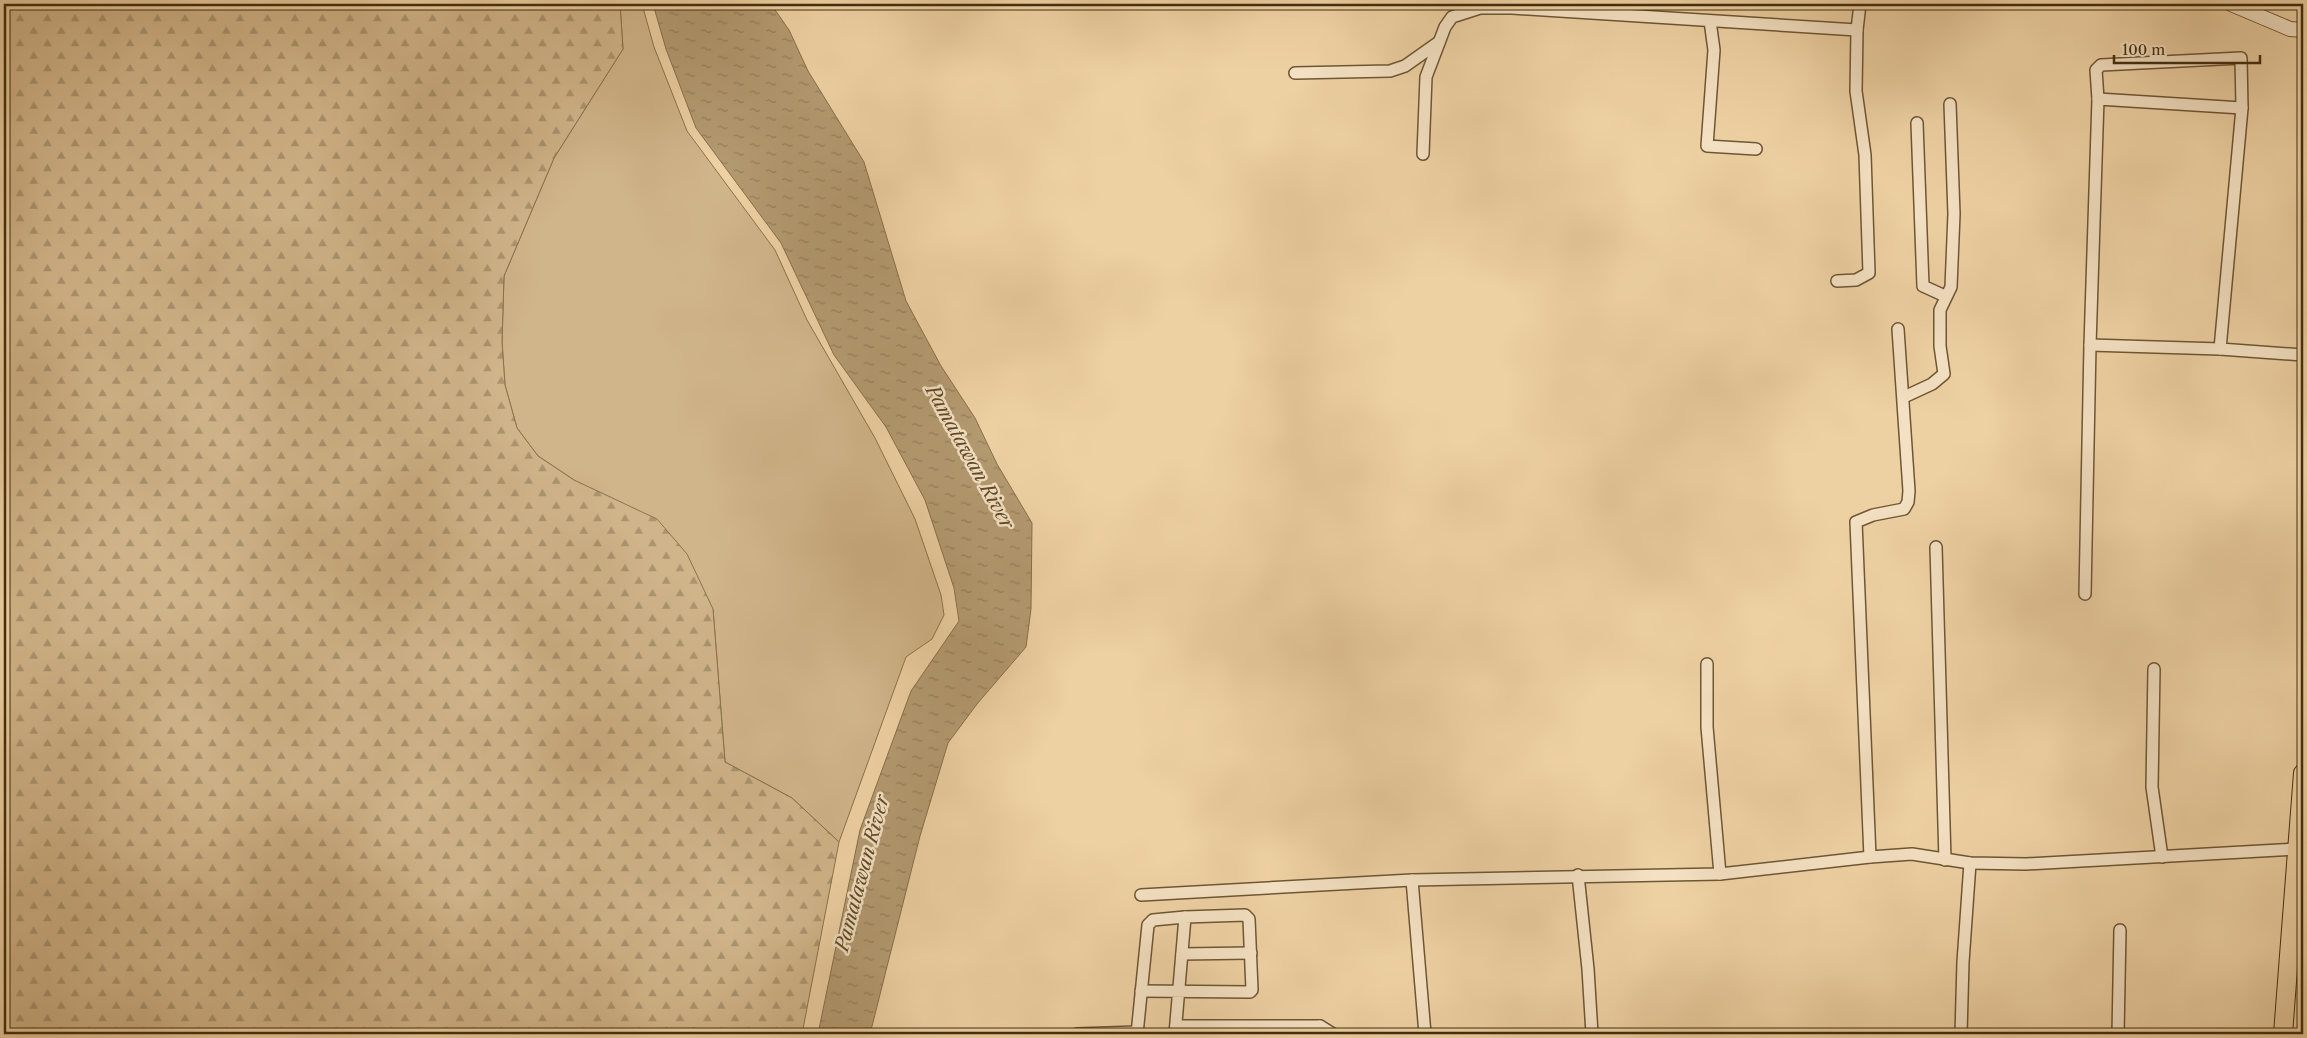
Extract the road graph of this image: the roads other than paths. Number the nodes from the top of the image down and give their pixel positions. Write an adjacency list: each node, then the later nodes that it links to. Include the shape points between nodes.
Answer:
1 (1860, 4): 4 (street)
2 (2231, 4): 5 (street, via 2290,29)
3 (1710, 22): 4 (street); 6 (street, via 1480,8 1452,17); 12 (street, via 1714,50 1707,146)
4 (1857, 30): 14 (street, via 1856,91 1865,155 1869,273 1856,280)
5 (2303, 30)
6 (1440, 42): 7 (street, via 1405,66 1390,71); 13 (street, via 1426,76)
7 (1295, 73)
8 (2098, 99): 10 (street); 10 (street, via 2096,70 2101,65 2241,58); 17 (street)
9 (1950, 104): 15 (street, via 1954,214 1951,287)
10 (2242, 108): 18 (street)
11 (1917, 122): 15 (street, via 1923,286)
12 (1756, 149)
13 (1424, 154)
14 (1837, 281)
15 (1946, 296): 20 (street, via 1940,310 1944,374 1932,384)
16 (1898, 329): 20 (street)
17 (2090, 345): 18 (street); 22 (street)
18 (2220, 349): 19 (street)
19 (2303, 355)
20 (1904, 397): 27 (street, via 1908,502 1904,509 1856,522)
21 (1936, 547): 29 (street)
22 (2085, 594)
23 (1707, 664): 31 (street, via 1707,727)
24 (2154, 669): 28 (street, via 2152,787)
25 (2303, 773): 26 (main road)
26 (2296, 849): 28 (street); 35 (main road)
27 (1870, 857): 29 (street, via 1912,854); 31 (street)
28 (2162, 858): 30 (street)
29 (1945, 860): 30 (street)
30 (1970, 863): 50 (street)
31 (1720, 874): 32 (street)
32 (1578, 875): 33 (street); 49 (street)
33 (1412, 880): 34 (street); 48 (street)
34 (1140, 895)
35 (2298, 899): 52 (main road)
36 (1185, 917): 38 (street, via 1245,915 1249,919); 39 (street); 40 (street, via 1153,920 1148,924)
37 (2120, 930): 51 (street)
38 (1251, 952): 39 (street); 41 (street, via 1250,992)
39 (1182, 954): 41 (street)
40 (1141, 991): 41 (street); 44 (street)
41 (1179, 992): 42 (street)
42 (1176, 1030): 43 (street)
43 (1319, 1030): 47 (street)
44 (1137, 1033): 46 (street)
45 (1077, 1034): 46 (street)
46 (1098, 1034)
47 (1333, 1034)
48 (1425, 1034)
49 (1592, 1034)
50 (1961, 1034)
51 (2118, 1034)
52 (2283, 1034)

